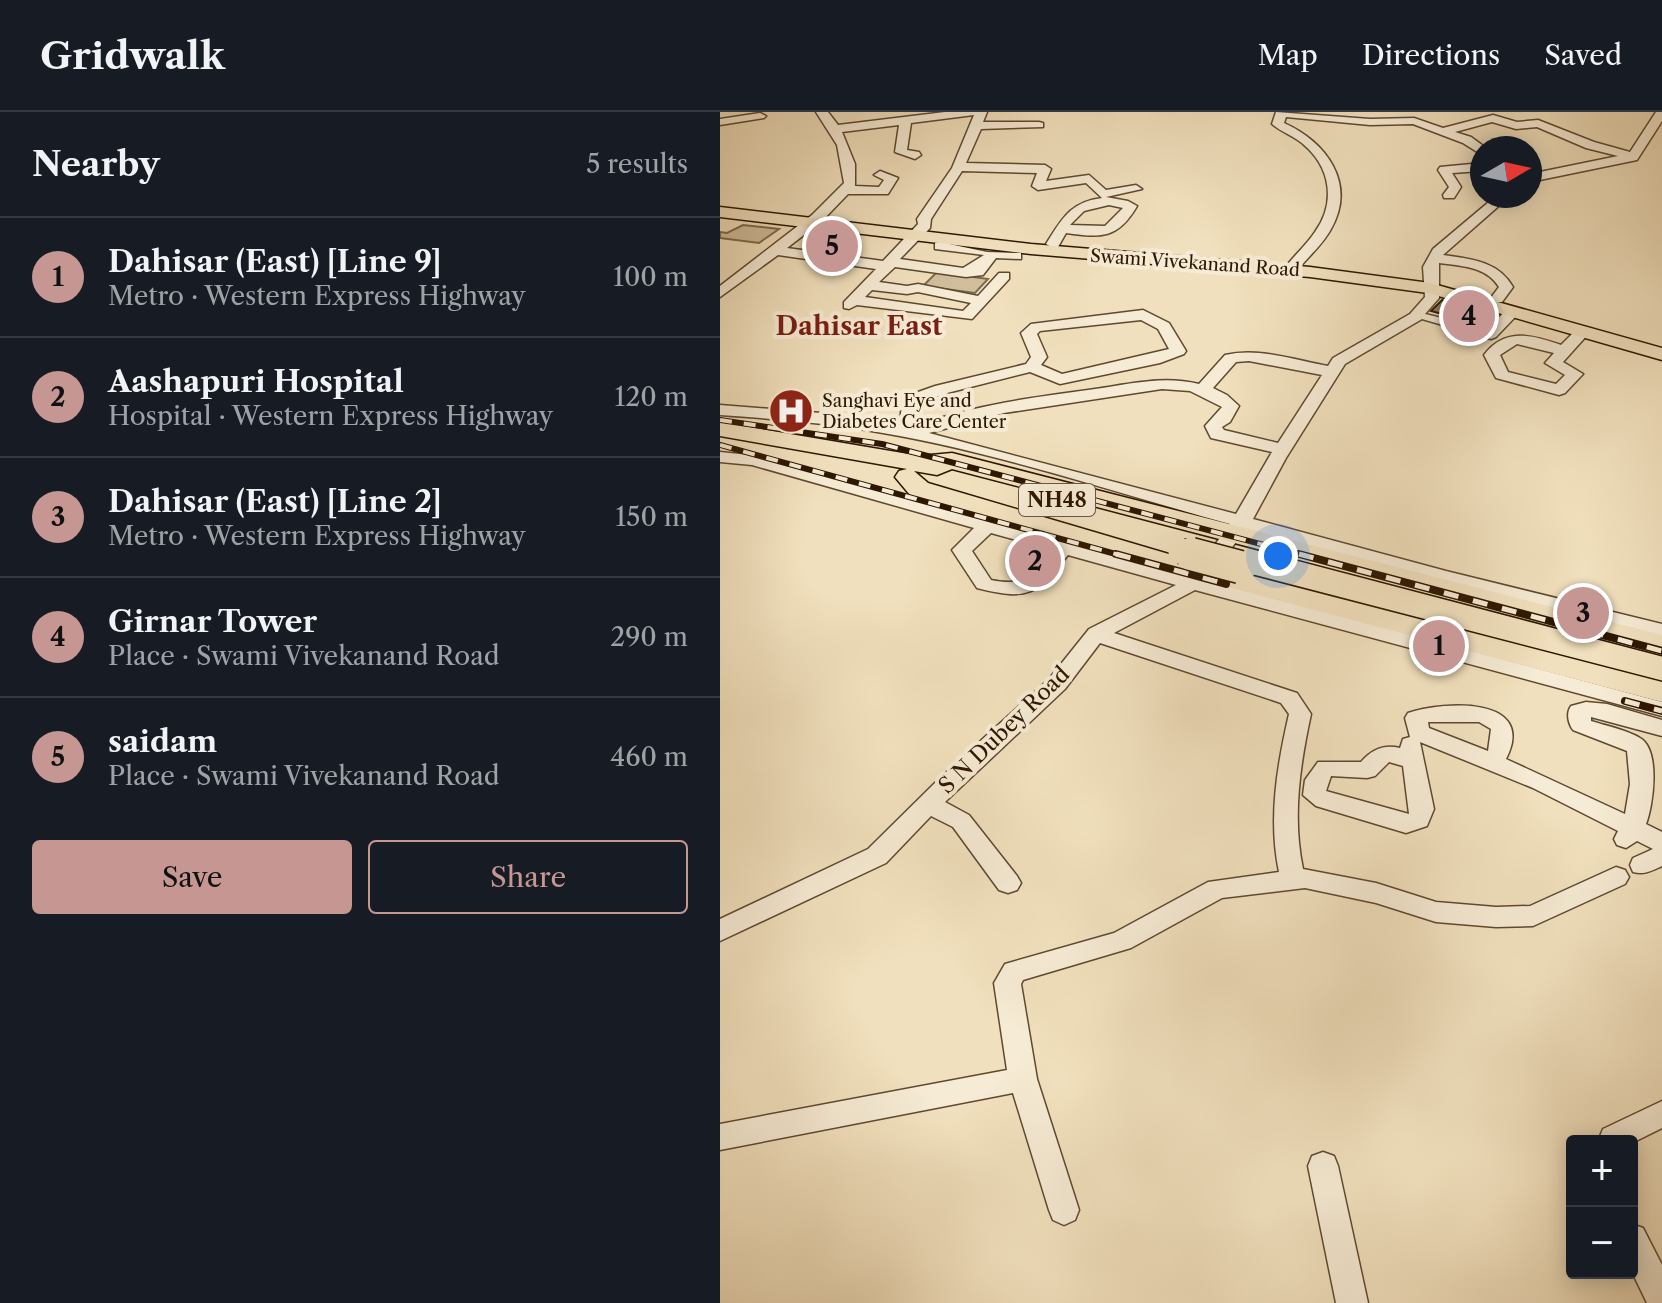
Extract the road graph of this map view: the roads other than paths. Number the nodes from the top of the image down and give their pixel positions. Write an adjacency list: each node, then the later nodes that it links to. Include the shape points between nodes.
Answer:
1 (822, 112): 13 (street)
2 (973, 112): 9 (street)
3 (981, 112): 12 (street)
4 (993, 112): 12 (street)
5 (1662, 112): 17 (street)
6 (1281, 115): 14 (street, via 1406,120); 38 (street, via 1278,124 1305,138 1335,174 1327,226)
7 (760, 116): 10 (street)
8 (934, 120): 9 (street)
9 (906, 121): 13 (street); 16 (street, via 901,152)
10 (720, 122)
11 (1039, 125): 12 (street)
12 (984, 126): 18 (street); 19 (street)
13 (836, 129): 24 (street, via 851,165)
14 (1444, 131): 15 (street); 17 (street, via 1493,118 1516,126 1538,123)
15 (1470, 142)
16 (915, 155)
17 (1633, 157): 22 (street)
18 (961, 167): 19 (street); 30 (street)
19 (975, 167): 23 (street, via 1045,169 1038,186 1089,179 1103,194); 30 (street, via 938,221)
20 (1470, 168): 25 (street, via 1444,170 1455,187)
21 (880, 175): 24 (street, via 892,178 883,191)
22 (1542, 176)
23 (1136, 189)
24 (845, 190): 29 (street)
25 (1449, 195)
26 (720, 204): 29 (main road, Swami Vivekanand Road)
27 (1490, 208): 36 (street)
28 (720, 212): 29 (main road, Swami Vivekanand Road)
29 (813, 221): 30 (main road, Swami Vivekanand Road); 34 (street)
30 (920, 231): 32 (main road, Swami Vivekanand Road); 33 (main road, Swami Vivekanand Road, via 1055,237); 37 (street)
31 (1114, 231): 33 (street)
32 (952, 245): 39 (street); 39 (street, via 980,256 966,273); 40 (main road, Swami Vivekanand Road)
33 (1102, 249): 38 (main road, Swami Vivekanand Road)
34 (773, 250): 37 (street); 43 (street)
35 (1016, 256): 45 (street, via 992,254 976,271 1007,277)
36 (1435, 258): 40 (street); 44 (street, via 1475,264 1497,275 1506,287)
37 (890, 264): 39 (street); 41 (street)
38 (1294, 265): 40 (main road, Swami Vivekanand Road)
39 (933, 270): 42 (street, via 914,287)
40 (1430, 284): 44 (main road, Swami Vivekanand Road); 46 (main road, Swami Vivekanand Road); 53 (street, S N Dubey Road, via 1432,298 1415,317 1339,361)
41 (869, 285): 42 (street); 45 (street, via 852,303 963,316)
42 (896, 288): 45 (street)
43 (720, 293)
44 (1497, 299): 48 (main road, Swami Vivekanand Road)
45 (983, 301)
46 (1512, 312): 47 (street, via 1491,334); 48 (main road, Swami Vivekanand Road)
47 (1429, 318)
48 (1597, 333): 49 (main road, Swami Vivekanand Road); 50 (street); 51 (main road, Swami Vivekanand Road)
49 (1662, 344)
50 (1565, 351): 50 (street, via 1553,364 1575,376 1556,390 1502,375 1492,355 1514,338)
51 (1662, 354)
52 (1032, 367): 52 (street, via 1039,357 1031,329 1134,315 1164,326 1178,351 1060,379); 57 (street, via 913,400)
53 (1332, 372): 54 (street, via 1249,356 1231,358); 59 (street, S N Dubey Road)
54 (1202, 391): 57 (street, via 1183,385 1148,386 942,421); 59 (street, via 1231,406 1213,426 1217,434)
55 (720, 410): 57 (street, via 821,418)
56 (720, 429): 61 (highway, NH48)
57 (910, 434): 63 (street)
58 (720, 444): 61 (highway, NH48)
59 (1282, 449): 63 (street, S N Dubey Road)
60 (720, 457): 62 (street, via 753,460)
61 (916, 470): 63 (highway, NH48, bridge, via 1185,545); 63 (highway, via 944,459); 65 (highway, via 919,489)
62 (990, 524): 64 (street); 64 (street, via 962,550 984,584 1024,589)
63 (1241, 544): 65 (street, S N Dubey Road); 66 (street); 68 (highway); 69 (highway, NH48); 70 (highway, NH48)
64 (1065, 547): 65 (street)
65 (1199, 576): 67 (street, S N Dubey Road); 70 (highway)
66 (1662, 630)
67 (1096, 634): 75 (street, S N Dubey Road, via 1057,684); 81 (street, via 1289,698 1300,714 1286,818 1285,851)
68 (1662, 645)
69 (1662, 658)
70 (1658, 694)
71 (1662, 728): 77 (street, via 1599,710 1579,711 1581,725 1638,749 1642,785)
72 (1415, 746): 72 (street, via 1422,817 1413,823 1315,795 1313,787 1326,768 1367,770 1377,756); 73 (street); 73 (street, via 1416,718 1421,715 1489,715 1504,731); 74 (street)
73 (1494, 761): 74 (street)
74 (1556, 796): 77 (street)
75 (929, 804): 82 (street, via 961,821); 83 (street, S N Dubey Road, via 877,856)
76 (1662, 825): 77 (street)
77 (1632, 829): 78 (street); 79 (street)
78 (1662, 843)
79 (1655, 859)
80 (1616, 877): 81 (street, via 1533,916 1496,917 1436,912 1376,893)
81 (1293, 880): 84 (street, via 1217,889 1122,941 1014,972 1007,983)
82 (1008, 883)
83 (720, 931)
84 (1023, 1079): 87 (street); 89 (street)
85 (1662, 1114): 86 (street)
86 (1619, 1135)
87 (720, 1137)
88 (1323, 1166): 92 (street)
89 (1064, 1210)
90 (1638, 1251): 91 (street)
91 (1662, 1298)
92 (1352, 1303)

